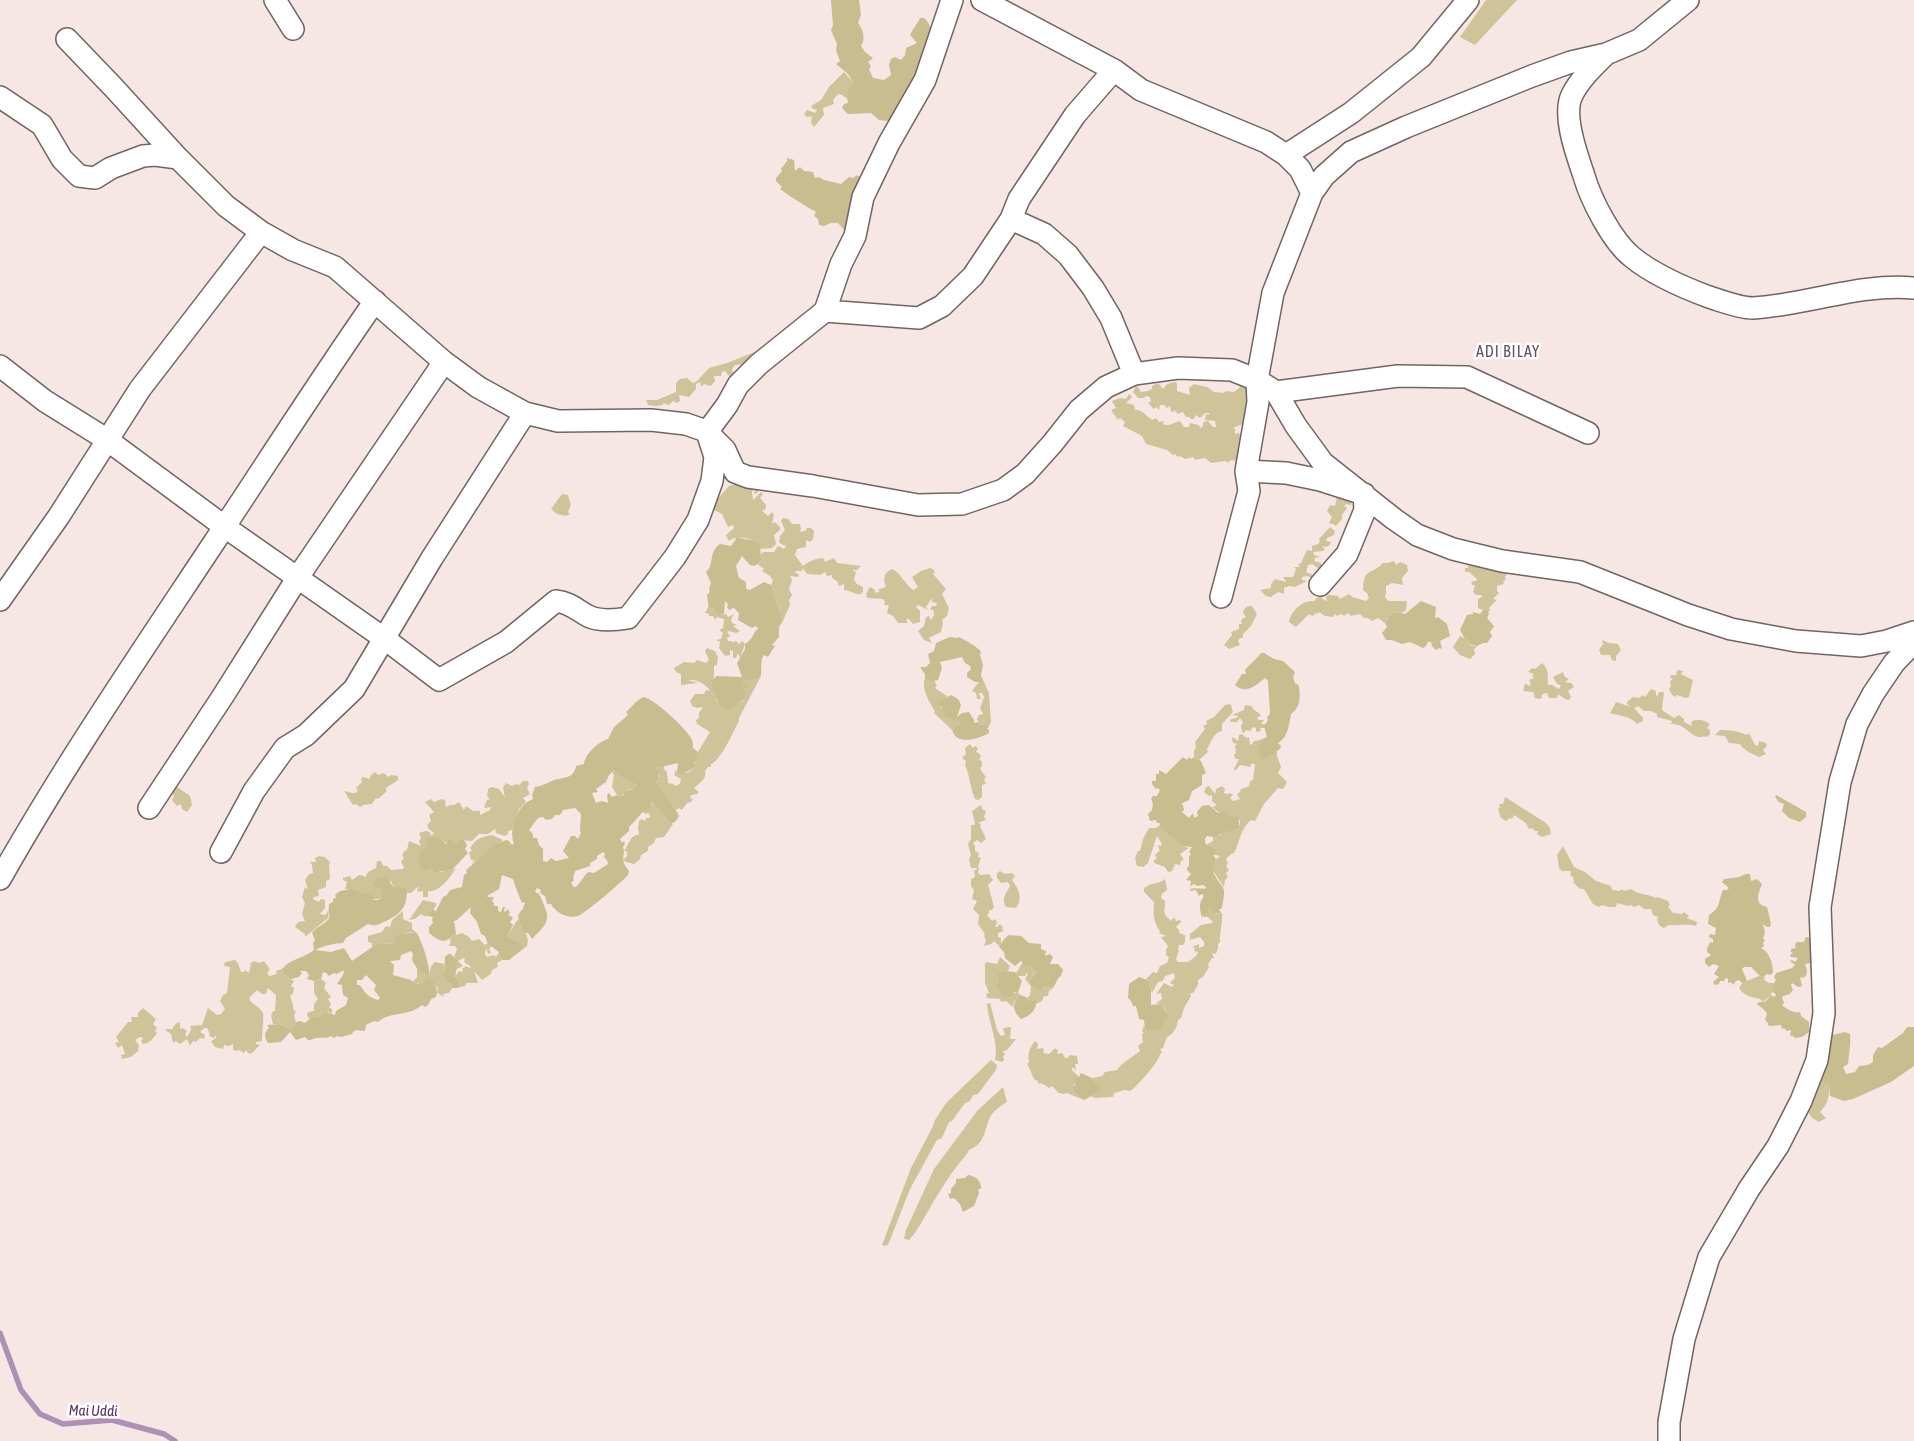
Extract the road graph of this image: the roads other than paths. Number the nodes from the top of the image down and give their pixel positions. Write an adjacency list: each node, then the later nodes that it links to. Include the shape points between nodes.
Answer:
1 (275, 0): 6 (street)
2 (952, 0): 18 (street, via 925,80 889,142 863,197 855,236 841,264)
3 (982, 0): 9 (street)
4 (1468, 0): 11 (street, via 1421,57 1351,113)
5 (1688, 0): 8 (street, via 1639,40)
6 (293, 29)
7 (67, 39): 12 (street)
8 (1606, 54): 13 (street, via 1570,62 1532,76 1351,152 1324,176); 16 (street, via 1571,96 1569,116 1586,184 1607,226 1631,256 1692,291 1750,308 1784,305 1851,290 1895,286)
9 (1114, 70): 11 (street, via 1141,90 1266,142); 14 (street, via 1075,115 1019,199)
10 (0, 97): 12 (street, via 42,125 62,159 80,176 95,178 143,156)
11 (1286, 155): 13 (street, via 1300,169)
12 (178, 158): 15 (street, via 226,206)
13 (1312, 193): 22 (street, via 1273,293)
14 (1012, 219): 18 (street, via 972,276 942,306 919,318); 21 (street, via 1044,234 1068,255 1111,318)
15 (261, 232): 17 (street, via 293,250 335,267); 27 (street, via 140,389)
16 (1914, 288)
17 (375, 301): 19 (street); 30 (street)
18 (826, 311): 25 (street, via 759,364 738,385)
19 (444, 362): 24 (street, via 478,387); 31 (street)
20 (0, 366): 27 (street, via 45,401)
21 (1134, 374): 22 (street, via 1178,368 1232,370); 25 (street, via 1106,387 1079,410 1025,474 1003,490 962,504 918,505 748,477 735,472 725,450)
22 (1258, 380): 23 (street); 28 (street, via 1258,402)
23 (1276, 392): 26 (street, via 1398,376 1466,377); 29 (street, via 1323,463)
24 (525, 413): 25 (street, via 558,420 651,420 686,424); 36 (street, via 432,558)
25 (707, 432): 36 (street, via 714,465 712,481 698,520 675,557 628,618 590,617 565,601 556,601 506,642 439,680)
26 (1588, 433)
27 (106, 440): 30 (street); 34 (street, via 59,516)
28 (1246, 471): 29 (street, via 1286,473); 33 (street, via 1248,491)
29 (1364, 494): 32 (street, via 1365,510 1348,554); 35 (street, via 1417,534 1453,549 1502,561 1580,572 1731,628 1796,641 1861,646)
30 (225, 526): 31 (street); 40 (street, via 40,808)
31 (298, 577): 36 (street); 38 (street)
32 (1320, 585)
33 (1221, 597)
34 (0, 600)
35 (1914, 632)
36 (385, 639): 39 (street, via 354,689 306,735 285,748 254,791)
37 (1914, 642): 41 (street, via 1894,663 1857,724 1840,782 1820,907 1824,1013 1816,1060 1801,1101 1778,1146 1709,1257 1684,1339)
38 (149, 808)
39 (221, 852)
40 (0, 879)
41 (1669, 1441)

